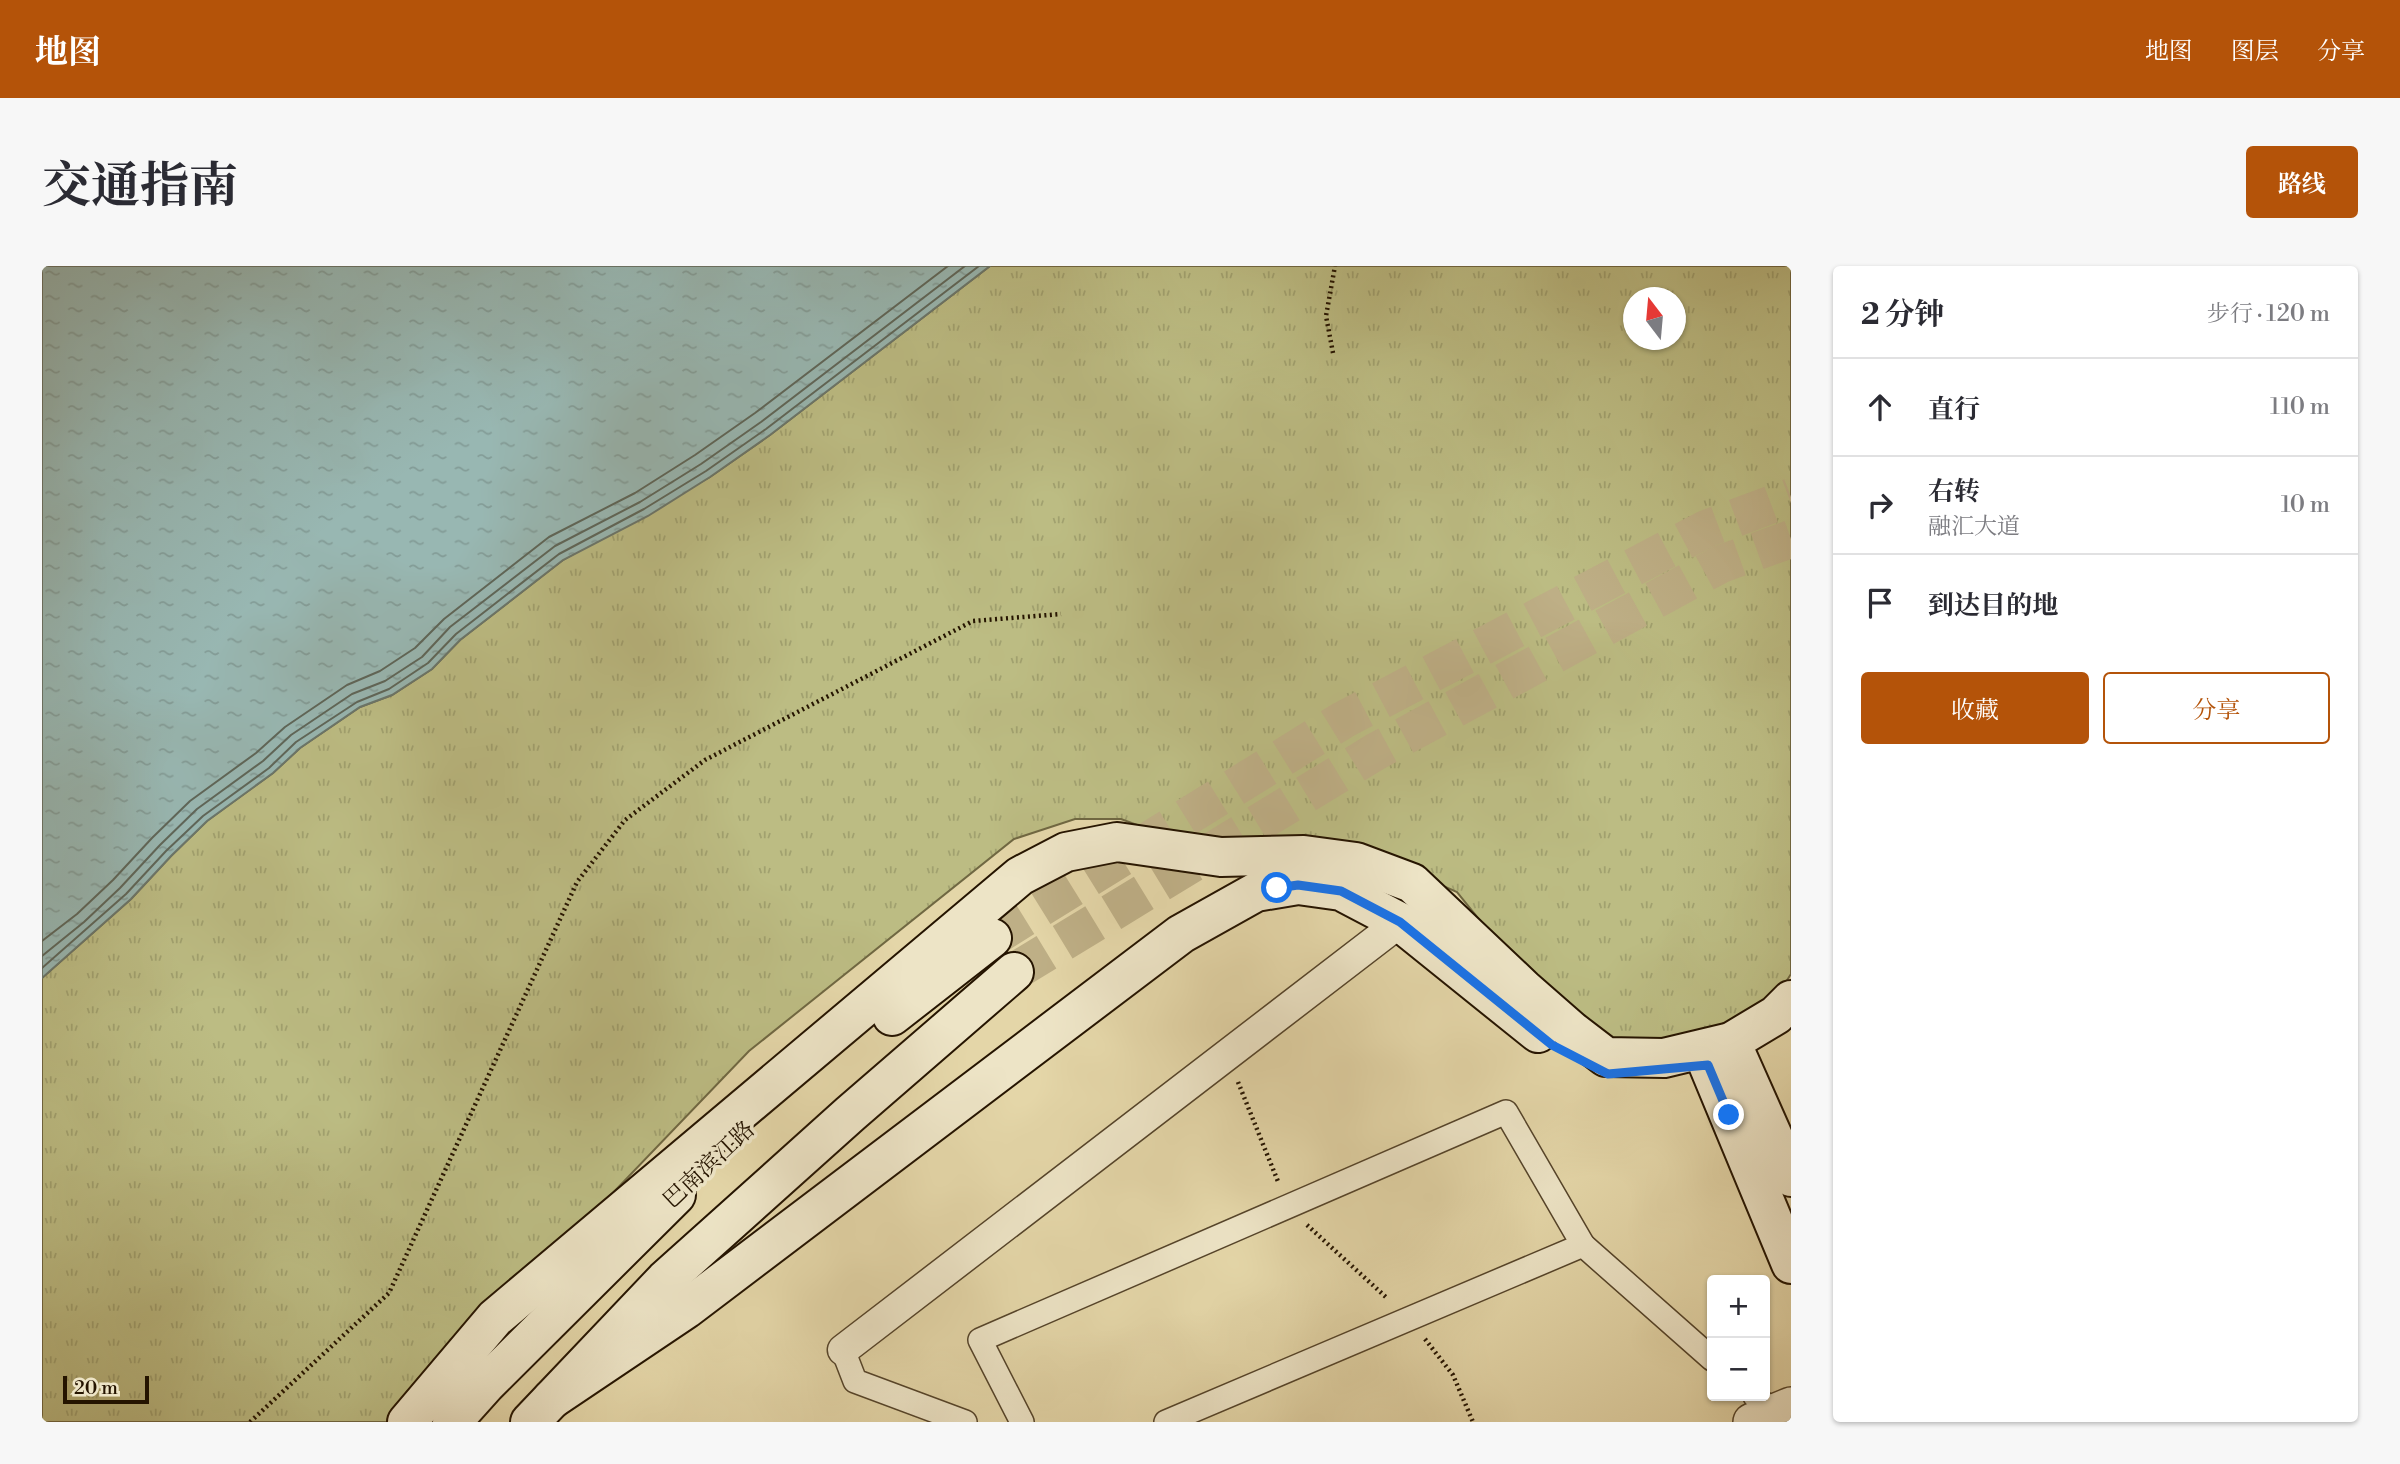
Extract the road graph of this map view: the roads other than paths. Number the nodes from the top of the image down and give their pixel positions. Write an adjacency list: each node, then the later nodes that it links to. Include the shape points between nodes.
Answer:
1 (1400, 922): 6 (main road, via 1552,1045 1608,1074); 10 (street); 12 (main road, via 1341,891 1298,885 1256,892 1181,934 686,1309)
2 (992, 938): 14 (main road, 巴南滨江路, via 722,1149)
3 (1014, 972): 12 (main road, via 665,1280)
4 (1791, 1000): 6 (main road)
5 (1791, 1020): 6 (main road)
6 (1720, 1054): 7 (main road); 9 (main road); 13 (main road, via 1606,1057 1534,998 1412,883 1356,863 1304,855 1221,857 1117,842 1066,852 1020,876 495,1318)
7 (1791, 1177)
8 (1583, 1245): 11 (street); 16 (street, via 1506,1112 980,1340); 17 (street)
9 (1791, 1264)
10 (843, 1350): 15 (street, via 855,1381)
11 (1707, 1355)
12 (541, 1410)
13 (407, 1422)
14 (453, 1422)
15 (965, 1422)
16 (1022, 1422)
17 (1166, 1422)

